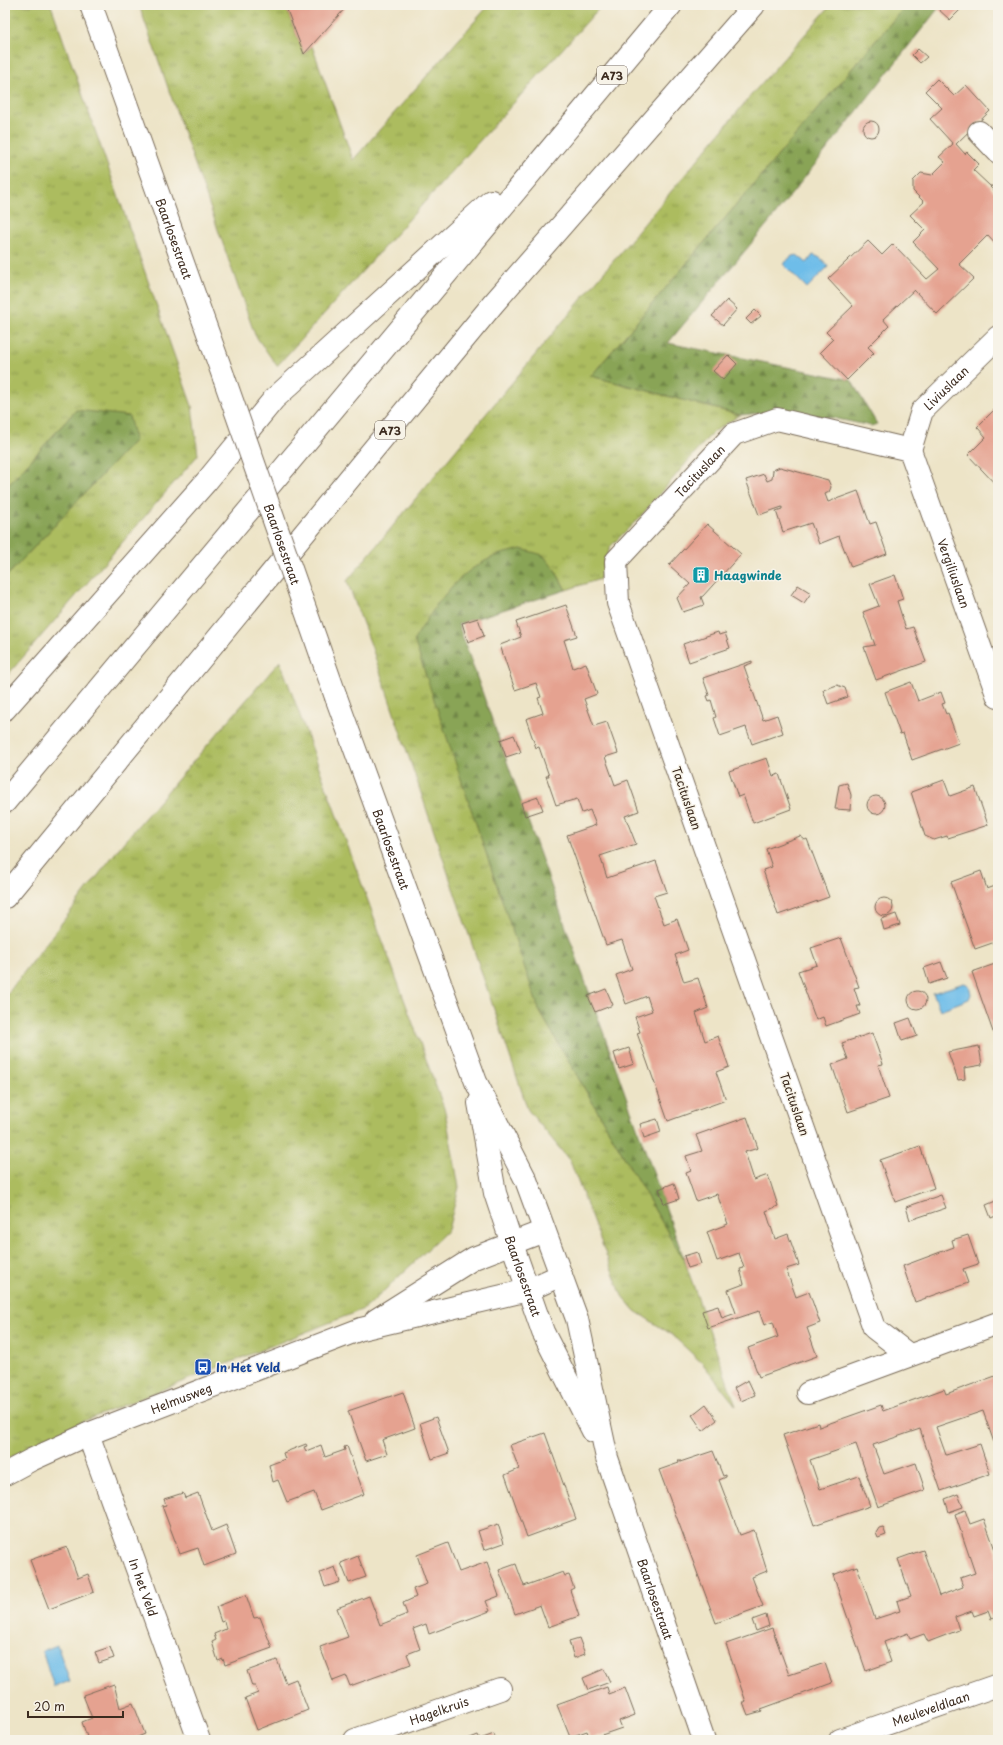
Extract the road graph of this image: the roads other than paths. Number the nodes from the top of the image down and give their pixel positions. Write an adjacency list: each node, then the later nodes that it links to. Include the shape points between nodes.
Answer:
1 (91, 5): 15 (main road, Baarlosestraat, bridge)
2 (671, 5): 5 (main road, A73)
3 (754, 5): 12 (main road, A73, via 493,304)
4 (979, 132): 6 (main road)
5 (553, 145): 10 (main road, A73, via 274,399 206,482); 11 (main road, A73)
6 (998, 152)
7 (998, 337): 8 (main road, Liviuslaan, via 922,411)
8 (910, 450): 9 (main road, Vergiliuslaan); 22 (main road, Tacituslaan, via 777,419 734,434 616,561 618,603 874,1328)
9 (998, 697)
10 (5, 709)
11 (5, 802)
12 (34, 861): 13 (main road, A73); 14 (main road, A73)
13 (5, 897)
14 (5, 907)
15 (476, 1082): 16 (main road, Baarlosestraat, via 526,1180); 17 (main road, Baarlosestraat, via 495,1193)
16 (544, 1231): 17 (main road, Helmusweg); 18 (main road, Baarlosestraat)
17 (512, 1244): 19 (main road, Baarlosestraat); 21 (main road, Helmusweg, via 474,1258)
18 (561, 1275): 19 (main road, Helmusweg); 25 (main road, Baarlosestraat, via 577,1319)
19 (528, 1290): 21 (main road, Helmusweg); 25 (main road, Baarlosestraat, via 543,1332)
20 (998, 1323): 22 (main road)
21 (361, 1329): 24 (main road, Helmusweg)
22 (909, 1355): 23 (main road)
23 (808, 1393)
24 (88, 1434): 26 (main road, Helmusweg); 29 (main road, In het Veld)
25 (607, 1458): 31 (main road, Baarlosestraat)
26 (5, 1474)
27 (998, 1685): 32 (main road, Meuleveldlaan)
28 (500, 1689): 30 (main road, Hagelkruis)
29 (199, 1740)
30 (355, 1740)
31 (704, 1740)
32 (840, 1740)

